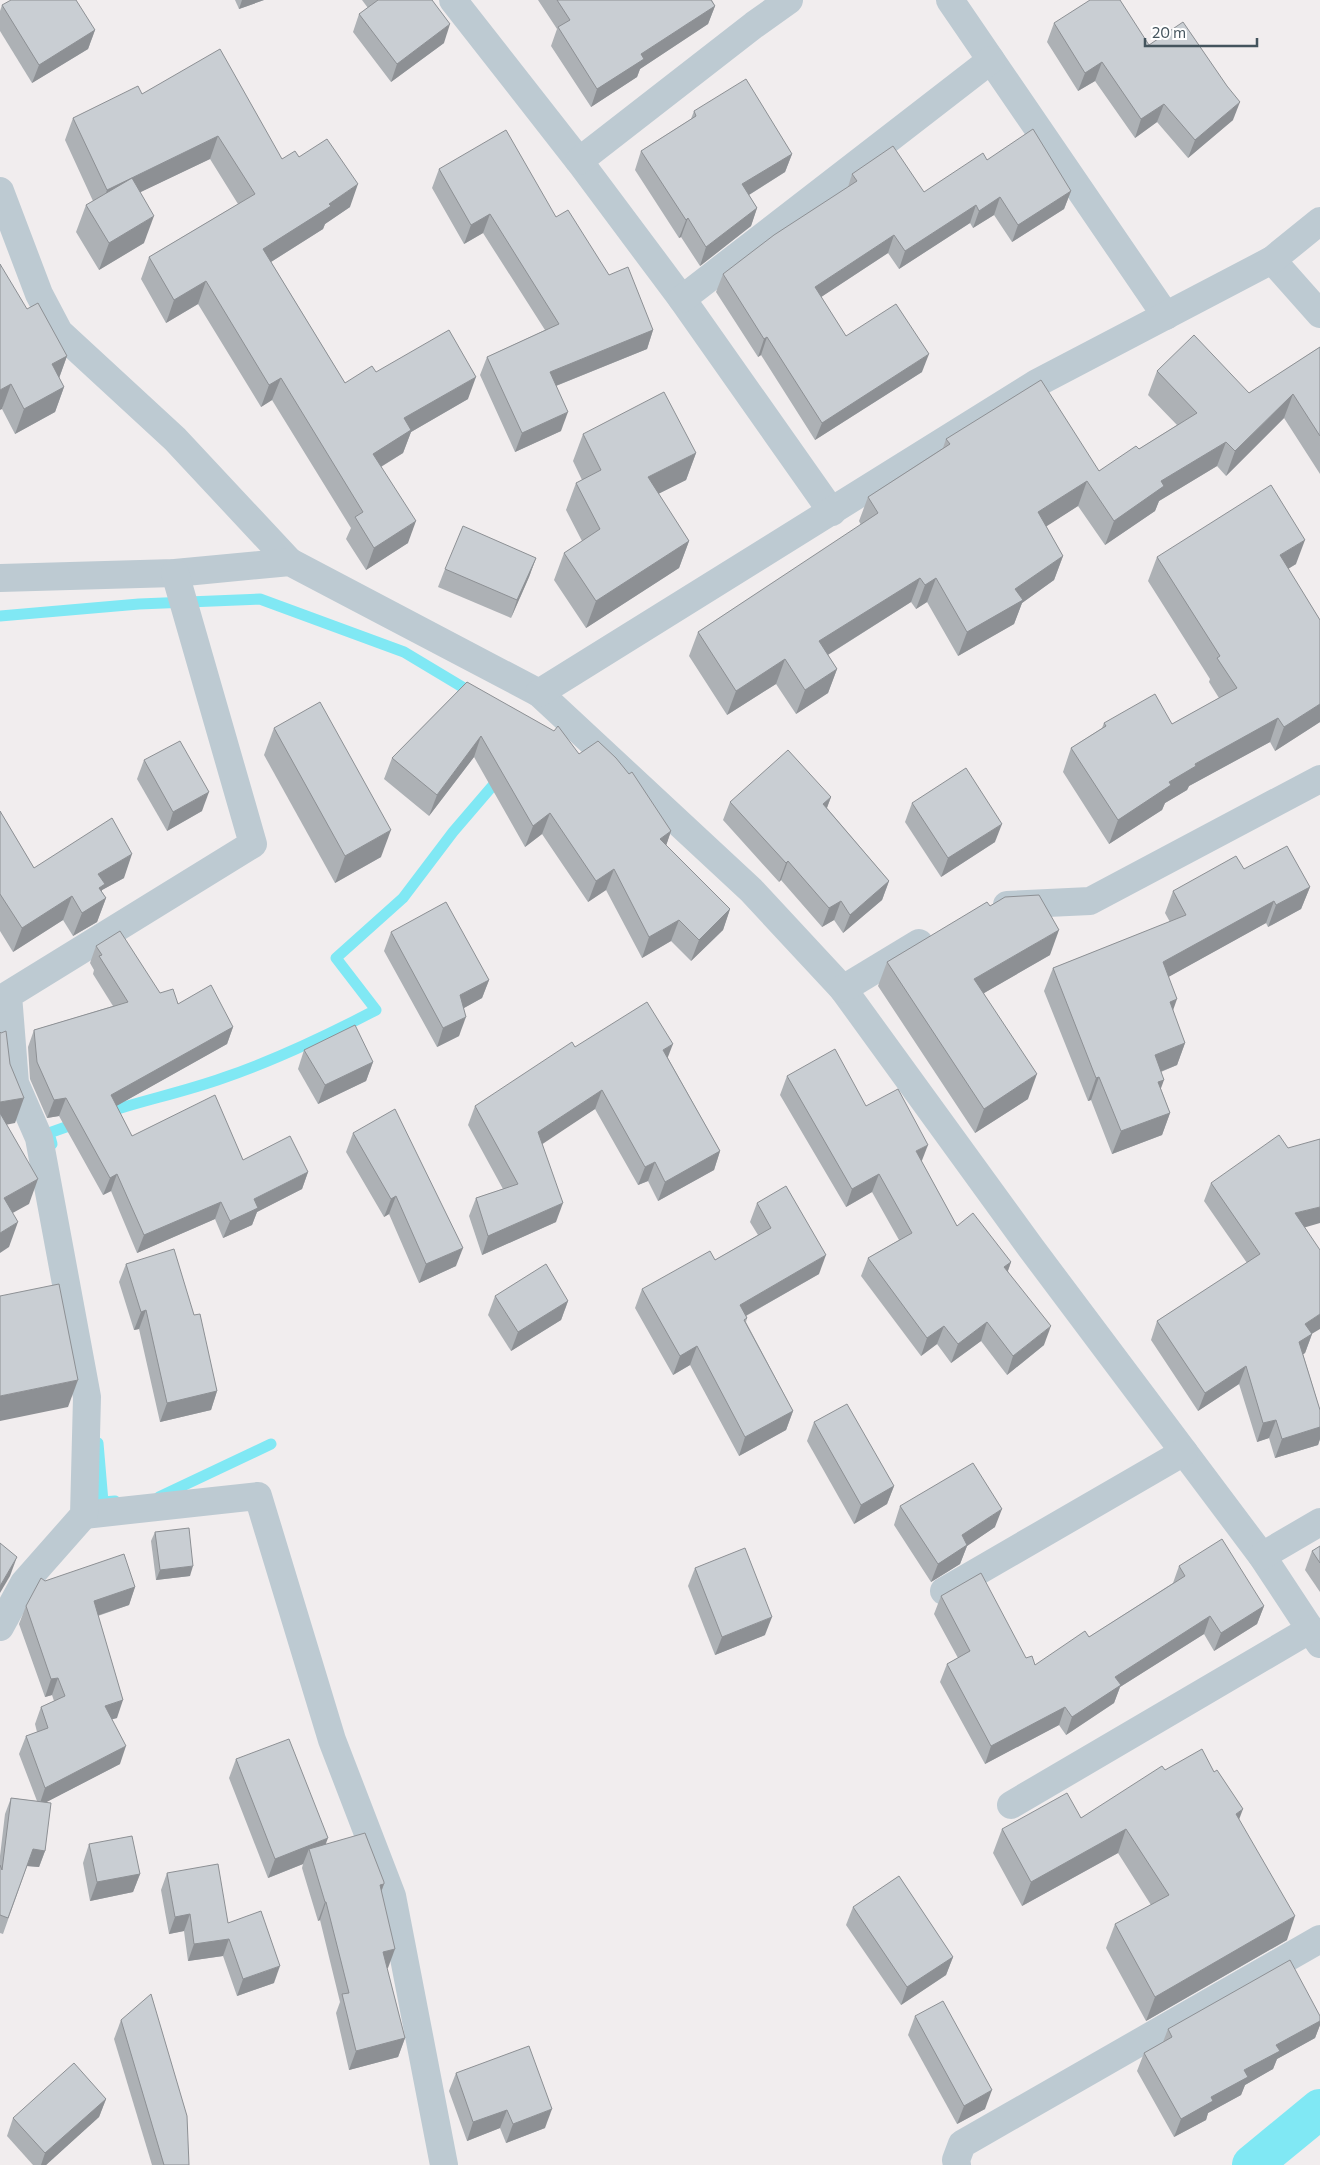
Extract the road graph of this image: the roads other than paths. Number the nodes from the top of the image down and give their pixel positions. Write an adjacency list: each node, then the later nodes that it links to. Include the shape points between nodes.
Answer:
1 (453, 0): 5 (street)
2 (790, 0): 5 (street)
3 (950, 0): 4 (street)
4 (990, 60): 9 (street); 11 (street)
5 (580, 160): 9 (street)
6 (0, 192): 13 (street, via 38,294 59,332 175,438)
7 (1320, 221): 8 (street)
8 (1272, 260): 10 (street); 11 (street)
9 (682, 299): 12 (street)
10 (1320, 314)
11 (1166, 316): 12 (street, via 1036,383)
12 (832, 512): 16 (street)
13 (290, 562): 14 (street); 16 (street)
14 (175, 573): 15 (street); 22 (street, via 253,844 8,996 14,1083 39,1138 87,1396)
15 (0, 578)
16 (539, 693): 20 (street, via 751,890)
17 (1320, 780): 18 (street, via 1090,901 986,906)
18 (980, 909)
19 (942, 929): 20 (street)
20 (843, 989): 21 (street)
21 (1184, 1452): 24 (street); 25 (street)
22 (84, 1514): 26 (street, via 24,1583); 30 (street, via 258,1496 332,1740 392,1896)
23 (1320, 1522): 24 (street)
24 (1262, 1556): 27 (street)
25 (944, 1591)
26 (0, 1627)
27 (1315, 1637): 28 (street)
28 (1011, 1805)
29 (1320, 1939): 31 (street, via 962,2144 956,2160)
30 (444, 2165)
31 (958, 2165)

